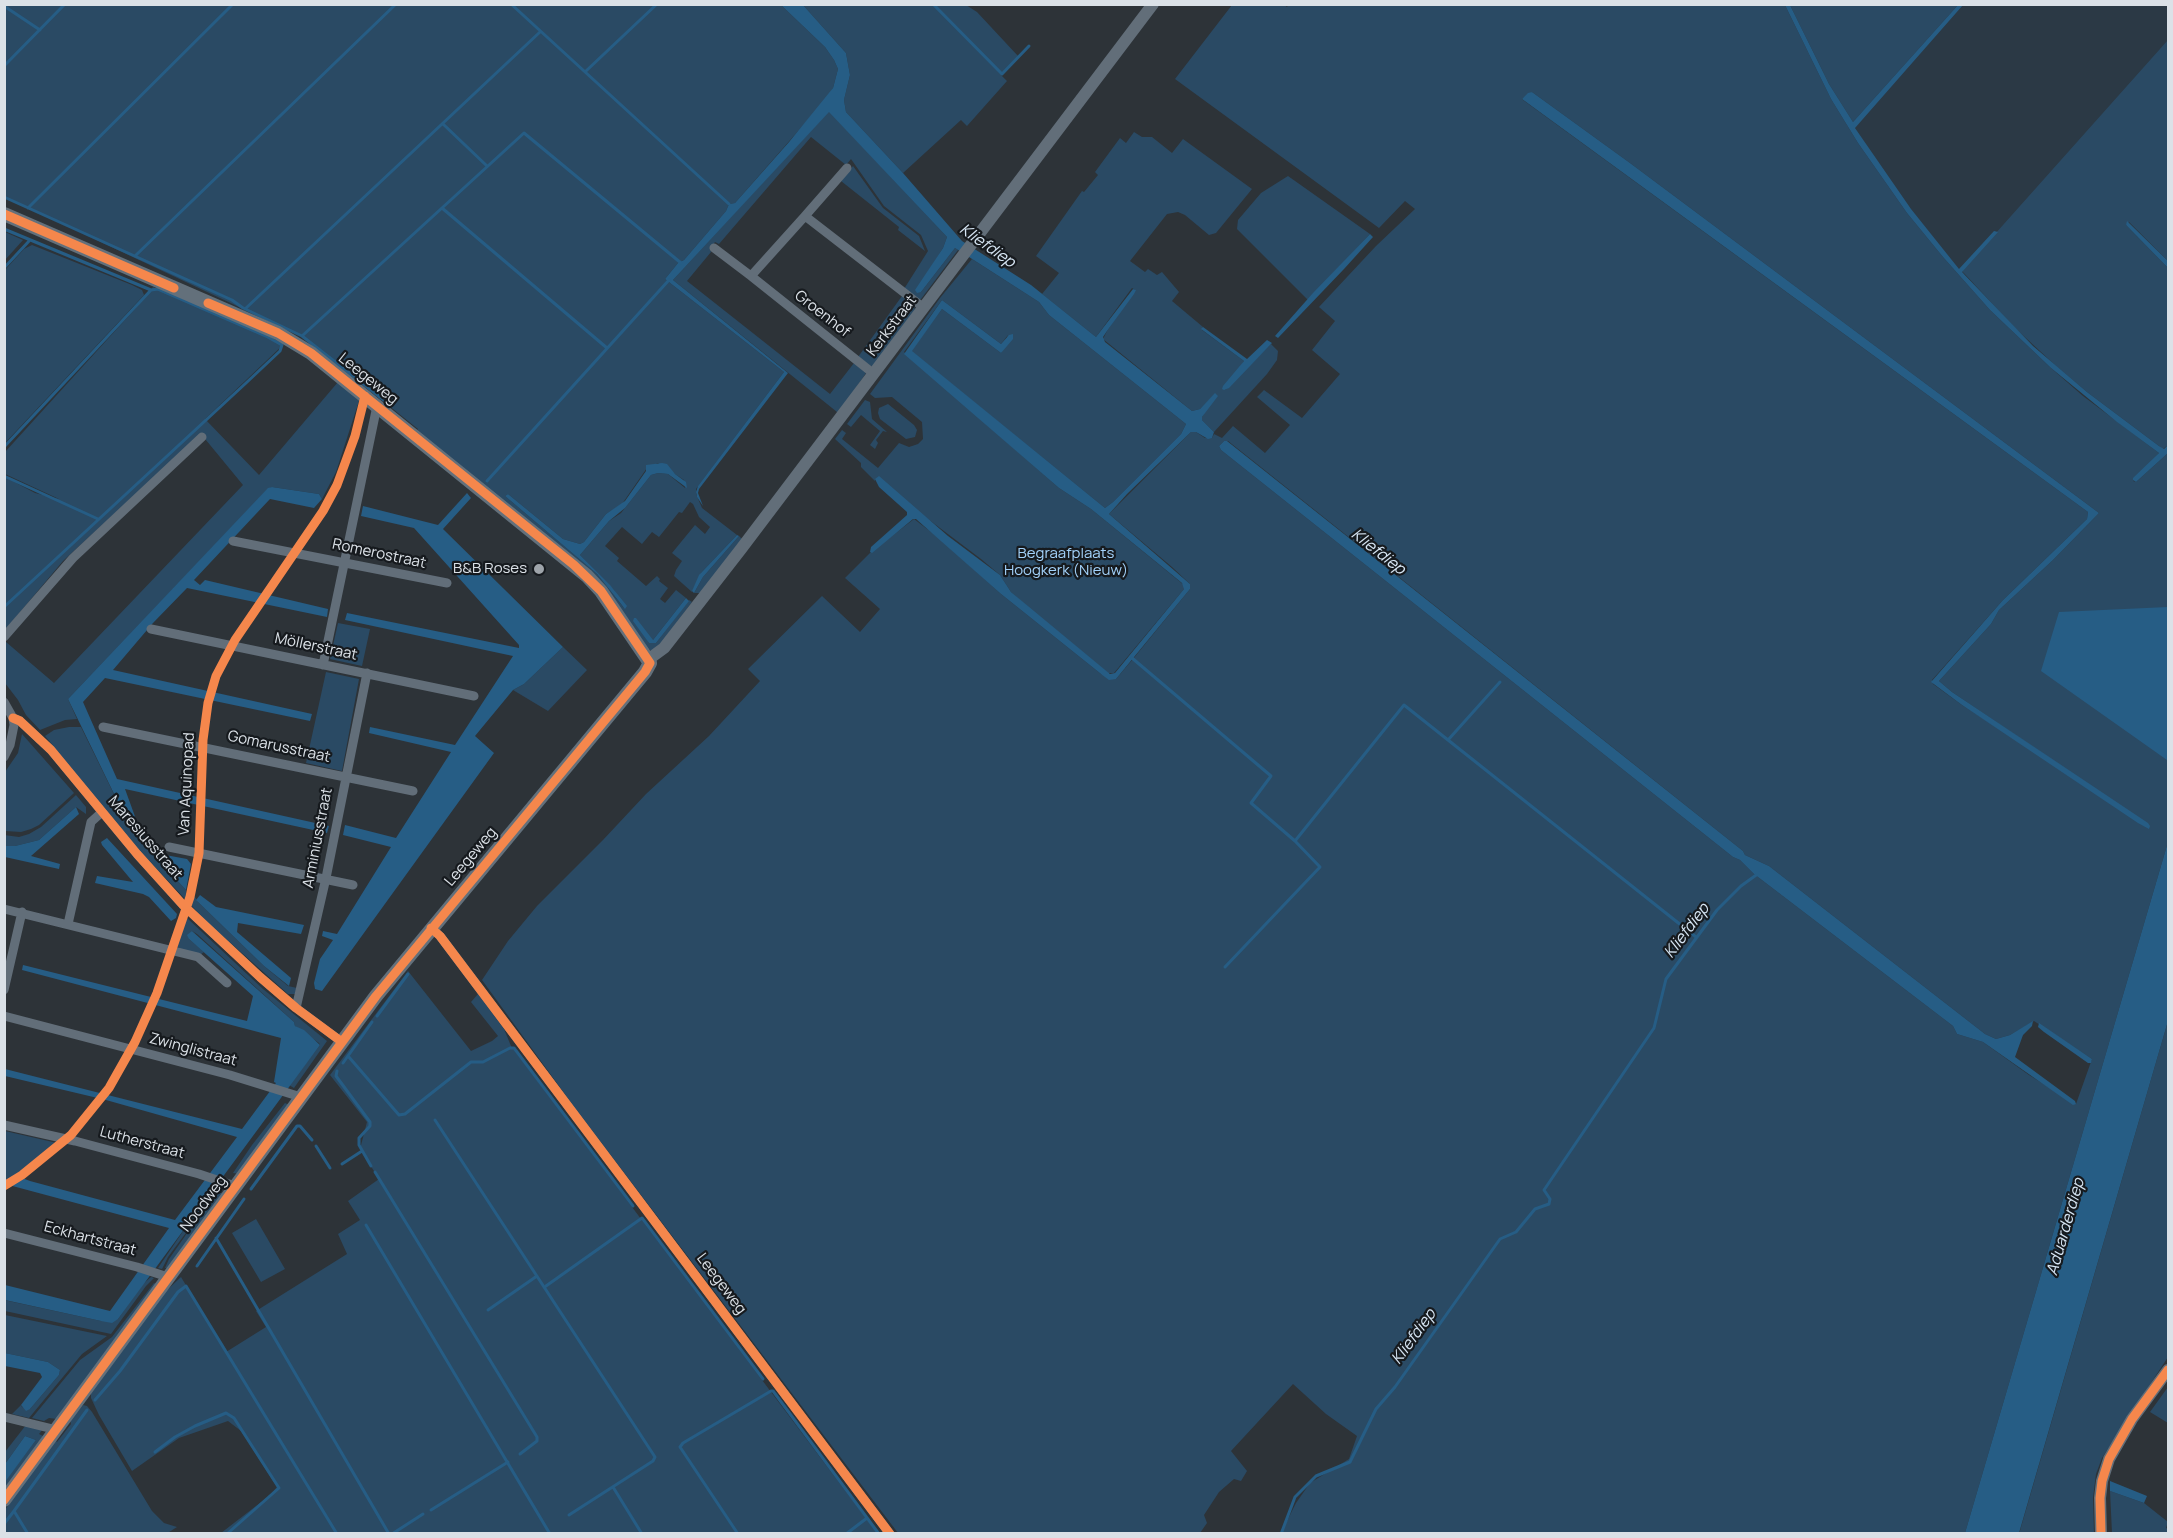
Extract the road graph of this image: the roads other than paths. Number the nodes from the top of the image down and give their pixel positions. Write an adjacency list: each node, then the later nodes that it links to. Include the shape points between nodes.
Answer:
1 (1153, 4): 7 (street, Kerkstraat)
2 (847, 168): 4 (street)
3 (4, 214): 9 (main road, Leegeweg, via 289,339)
4 (805, 216): 6 (street); 7 (street)
5 (714, 248): 6 (street, Groenhof)
6 (751, 276): 8 (street, Groenhof)
7 (924, 308): 8 (street, Kerkstraat)
8 (874, 374): 16 (street, Kerkstraat, via 664,648)
9 (377, 406): 12 (street); 16 (main road, Leegeweg, via 587,576)
10 (202, 437): 15 (street, via 73,558)
11 (233, 541): 12 (street, Romerostraat)
12 (344, 563): 13 (street, Romerostraat); 17 (street)
13 (447, 583)
14 (151, 629): 17 (street, Möllerstraat)
15 (4, 637)
16 (649, 659): 33 (main road, Leegeweg, via 645,672)
17 (323, 665): 18 (street, Möllerstraat)
18 (367, 673): 19 (street, Möllerstraat); 24 (street, Arminiusstraat)
19 (474, 696)
20 (4, 702): 21 (street, Maresiusstraat)
21 (13, 718): 23 (street, via 12,739); 26 (street, Maresiusstraat, via 51,750)
22 (103, 727): 24 (street, Gomarusstraat)
23 (4, 757)
24 (345, 777): 25 (street, Gomarusstraat); 28 (street, Arminiusstraat)
25 (413, 791)
26 (102, 812): 32 (street, via 91,822); 36 (street, Maresiusstraat, via 183,905)
27 (169, 847): 28 (street)
28 (326, 878): 29 (street); 36 (street, Arminiusstraat)
29 (354, 885)
30 (4, 909): 31 (street)
31 (22, 912): 32 (street); 35 (street)
32 (68, 924): 34 (street, via 198,957)
33 (431, 928): 38 (main road, Noodweg); 48 (street, Leegeweg)
34 (227, 983)
35 (4, 990)
36 (296, 1008): 38 (street, Maresiusstraat)
37 (4, 1016): 39 (street, Zwinglistraat)
38 (342, 1042): 39 (main road, Noodweg)
39 (297, 1095): 41 (main road, Noodweg)
40 (4, 1125): 41 (street, Lutherstraat)
41 (231, 1185): 43 (main road, Noodweg)
42 (4, 1233): 43 (street, Eckhartstraat)
43 (164, 1276): 46 (main road, Noodweg)
44 (2169, 1370): 49 (street, via 2132,1419 2109,1459 2100,1498)
45 (4, 1417): 46 (street)
46 (57, 1430): 47 (main road, Noodweg)
47 (4, 1500)
48 (890, 1533)
49 (2101, 1533)

